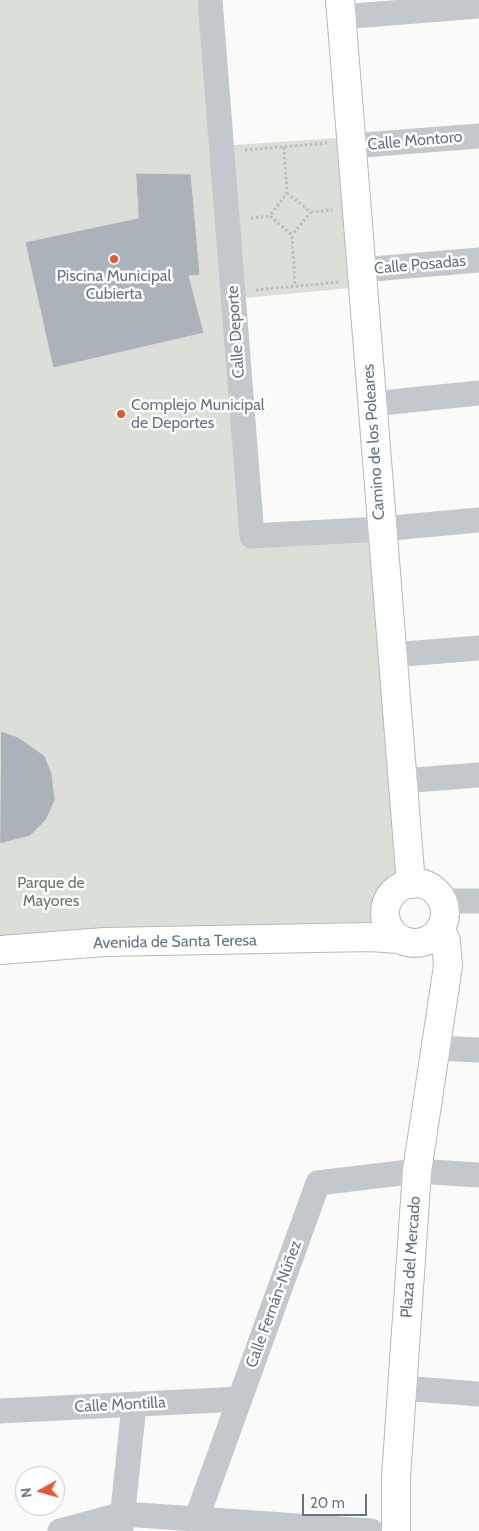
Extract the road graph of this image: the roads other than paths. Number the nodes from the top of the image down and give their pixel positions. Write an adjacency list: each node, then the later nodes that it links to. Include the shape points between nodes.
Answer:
1 (210, 0): 11 (street, Calle Deporte, via 252,536)
2 (479, 6): 3 (street)
3 (340, 9): 5 (street, Camino de los Poleares)
4 (479, 136): 5 (street, Calle Montoro)
5 (351, 144): 7 (street, Camino de los Poleares)
6 (479, 260): 7 (street, Calle Posadas)
7 (361, 275): 9 (street, Camino de los Poleares)
8 (479, 393): 9 (street)
9 (372, 404): 11 (street, Camino de los Poleares)
10 (479, 520): 11 (street)
11 (381, 529): 13 (street, Camino de los Poleares)
12 (479, 648): 13 (street)
13 (392, 655): 15 (street, Camino de los Poleares)
14 (479, 775): 15 (street)
15 (402, 781): 16 (street, Camino de los Poleares)
16 (411, 884): 18 (street, via 392,894 386,904); 19 (street, via 430,888)
17 (479, 901): 19 (street, via 450,900)
18 (385, 916): 19 (street, via 389,928); 20 (street, Avenida de Santa Teresa)
19 (427, 928): 20 (street, Avenida de Santa Teresa); 22 (street, Plaza del Mercado, via 444,985)
20 (350, 939): 21 (street, Avenida de Santa Teresa, via 105,942)
21 (0, 950)
22 (437, 1048): 23 (street); 24 (street, Plaza del Mercado)
23 (479, 1050)
24 (418, 1171): 25 (street); 26 (street, Plaza del Mercado); 28 (street, Calle Fernán-Núñez, via 318,1182)
25 (479, 1175)
26 (402, 1388): 27 (street); 35 (street, Plaza del Mercado)
27 (479, 1394)
28 (240, 1399): 29 (street, Calle Montilla); 31 (street, Calle Fernán-Núñez)
29 (134, 1405): 30 (street, Calle Montilla); 32 (street)
30 (0, 1411)
31 (196, 1520): 32 (street); 34 (street)
32 (122, 1522): 33 (street)
33 (60, 1531)
34 (372, 1531)
35 (396, 1531)

